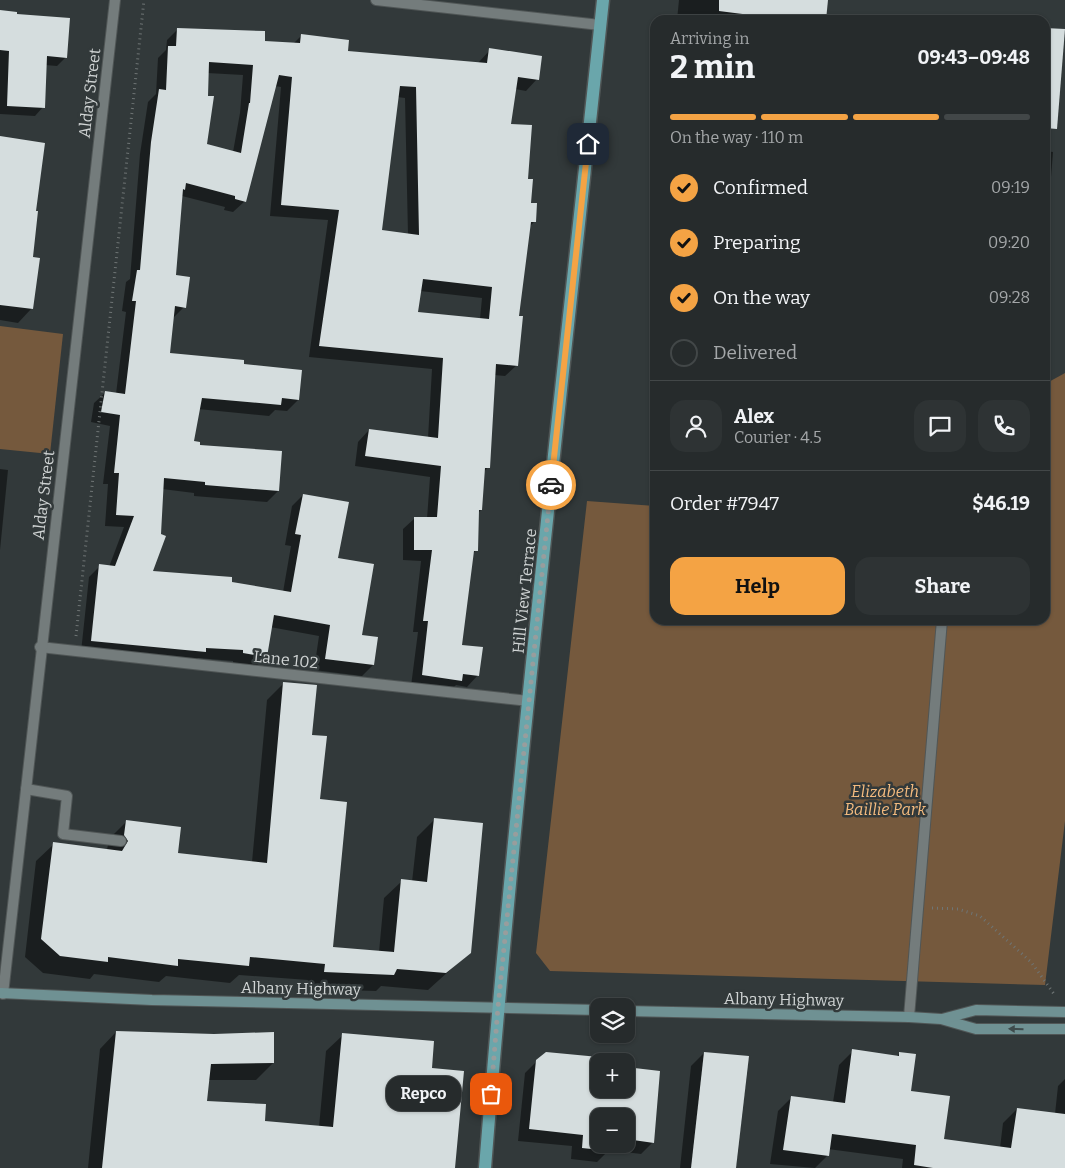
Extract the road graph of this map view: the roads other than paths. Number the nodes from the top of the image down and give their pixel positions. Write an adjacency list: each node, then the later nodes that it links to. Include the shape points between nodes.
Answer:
1 (115, 0): 6 (street, Alday Street)
2 (376, 0): 4 (street)
3 (603, 0): 4 (main road, Hill View Terrace)
4 (600, 25): 7 (main road, Hill View Terrace)
5 (942, 625): 15 (street)
6 (40, 647): 7 (street, Lane 102); 8 (street, Alday Street)
7 (529, 700): 11 (main road, Hill View Terrace)
8 (26, 789): 9 (street, via 67,796 63,834); 10 (street, Alday Street)
9 (121, 841)
10 (1, 994): 11 (main road, Albany Highway)
11 (498, 1007): 12 (main road, Albany Highway); 18 (main road, Hill View Terrace)
12 (590, 1010)
13 (635, 1010): 15 (main road, Albany Highway)
14 (1065, 1012): 16 (main road, Albany Highway, via 976,1010)
15 (909, 1017): 16 (main road, Albany Highway)
16 (941, 1019): 17 (main road, Albany Highway, one-way to 16, via 976,1028)
17 (1065, 1030)
18 (485, 1168)

